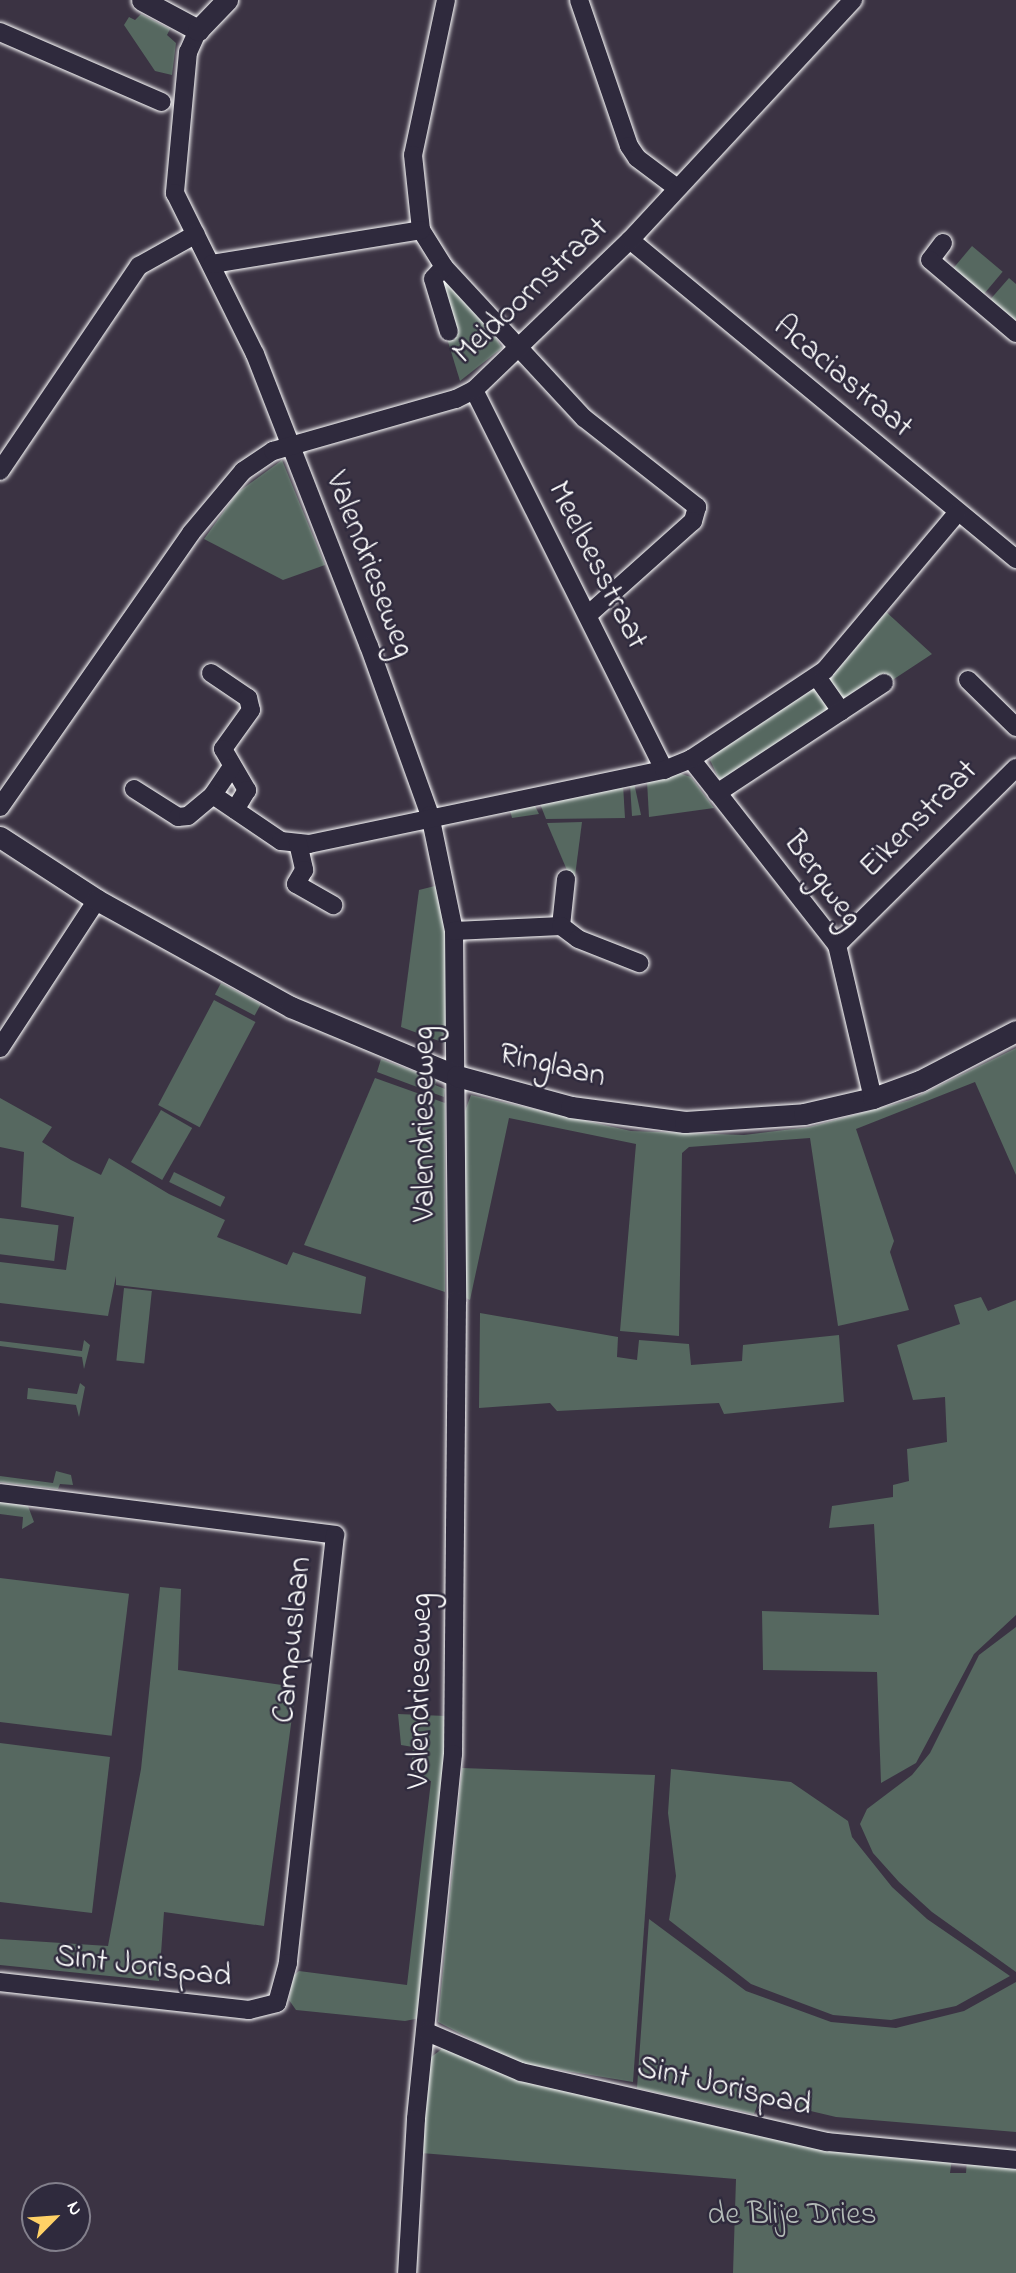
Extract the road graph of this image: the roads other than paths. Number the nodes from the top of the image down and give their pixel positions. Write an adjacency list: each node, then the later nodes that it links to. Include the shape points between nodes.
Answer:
1 (142, 0): 6 (street)
2 (228, 0): 6 (street)
3 (446, 0): 10 (street, via 413,155)
4 (579, 0): 9 (street, via 629,146 637,158)
5 (853, 0): 9 (street, Meidoornstraat)
6 (198, 30): 11 (street, Valendrieseweg, via 188,52 175,193)
7 (0, 32): 8 (street)
8 (162, 102)
9 (677, 188): 12 (street, Meidoornstraat)
10 (421, 230): 14 (street); 15 (street)
11 (196, 234): 14 (street, Valendrieseweg); 21 (street, via 139,266)
12 (631, 240): 18 (street, Meidoornstraat); 22 (street, Acaciastraat)
13 (943, 243): 17 (street, via 930,260)
14 (212, 264): 20 (street, Valendrieseweg, via 255,354)
15 (444, 267): 16 (street, via 433,279); 18 (street)
16 (449, 332)
17 (1016, 332)
18 (520, 350): 19 (street, Meidoornstraat); 24 (street, via 593,426 697,507 693,521)
19 (474, 390): 20 (street, Meidoornstraat); 24 (street, Meelbesstraat)
20 (290, 446): 38 (street, Meidoornstraat, via 272,451 223,491); 40 (street, Valendrieseweg)
21 (0, 471)
22 (957, 513): 23 (street, Acaciastraat); 26 (street)
23 (1012, 549)
24 (588, 615): 34 (street, Meelbesstraat)
25 (211, 673): 32 (street, via 248,698 251,710 223,749)
26 (817, 677): 29 (street); 31 (street)
27 (968, 680): 30 (street)
28 (884, 682): 29 (street)
29 (841, 711): 36 (street)
30 (1016, 727)
31 (691, 759): 34 (street); 36 (street, Bergweg)
32 (231, 768): 37 (street); 39 (street, via 247,790)
33 (1016, 768): 48 (street, Eikenstraat)
34 (664, 770): 40 (street)
35 (134, 789): 37 (street, via 178,817 188,816)
36 (716, 793): 48 (street, Bergweg)
37 (213, 795): 39 (street)
38 (0, 807)
39 (235, 810): 42 (street, via 281,841)
40 (430, 815): 42 (street); 47 (street, Valendrieseweg)
41 (0, 837): 44 (street, Ringlaan)
42 (299, 843): 45 (street, via 304,870 296,884)
43 (566, 880): 46 (street)
44 (97, 900): 51 (street); 52 (street, Ringlaan, via 291,1007)
45 (333, 905)
46 (561, 926): 47 (street); 49 (street, via 579,939)
47 (454, 931): 52 (street, Valendrieseweg)
48 (836, 944): 53 (street, Bergweg)
49 (639, 963)
50 (1016, 1031): 53 (street, Ringlaan, via 930,1076)
51 (0, 1048)
52 (457, 1076): 53 (street, Ringlaan, via 571,1107 685,1122 781,1116); 57 (street, Valendrieseweg, via 453,1754)
53 (873, 1098)
54 (0, 1493): 56 (street, Campuslaan, via 335,1535 288,1963)
55 (0, 1982): 56 (street, Sint Jorispad, via 249,2010)
56 (277, 2003)
57 (427, 2032): 58 (street, Sint Jorispad, via 521,2071 827,2143); 59 (street, Valendrieseweg, via 417,2108)
58 (1016, 2160)
59 (407, 2273)

